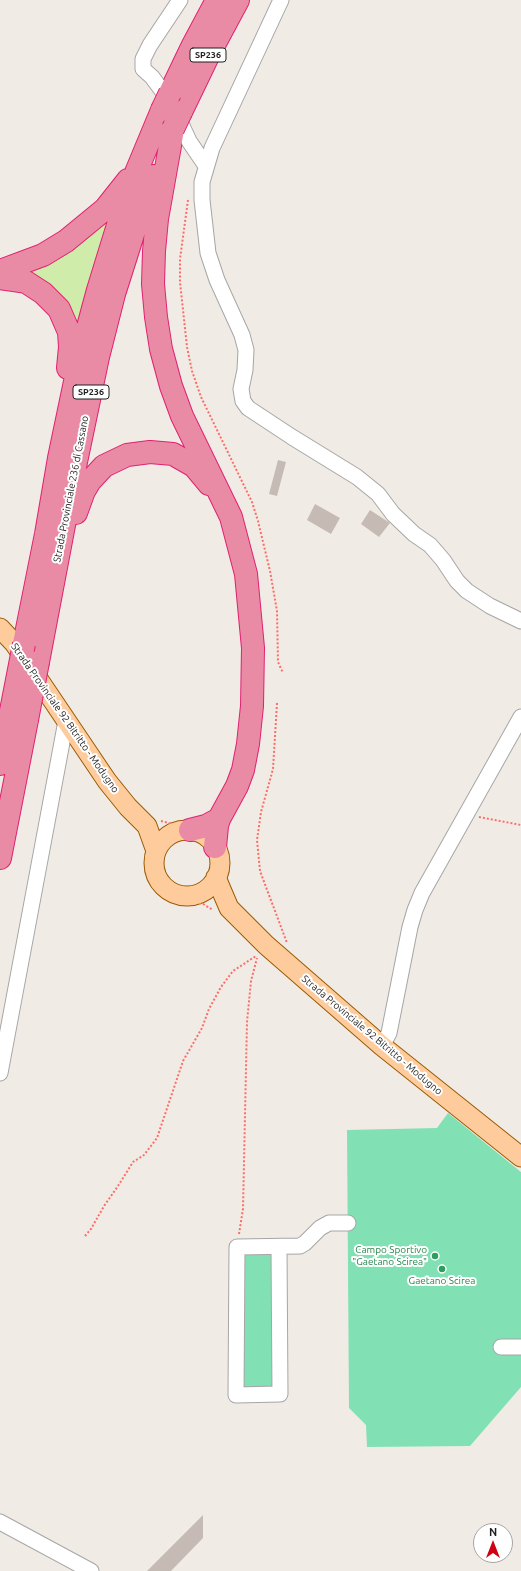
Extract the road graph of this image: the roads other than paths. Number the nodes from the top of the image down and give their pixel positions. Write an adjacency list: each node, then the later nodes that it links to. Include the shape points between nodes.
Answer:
1 (180, 0): 6 (street, via 150,45 143,59 143,69 172,104 189,141)
2 (217, 0): 5 (highway, Strada Provinciale 236 di Cassano / SP236, via 192,47)
3 (238, 0): 5 (highway, Strada Provinciale 236 di Cassano / SP236, via 208,56)
4 (281, 0): 6 (street)
5 (172, 111): 7 (highway, Strada Provinciale 236 di Cassano / SP236); 10 (highway, via 154,245 153,284 156,317 161,349 182,416); 14 (highway, Strada Provinciale 236 di Cassano / SP236, via 98,357)
6 (206, 166): 12 (street, via 202,182 208,253 246,350 242,401 248,408 285,433 357,477 378,494 393,514 414,534 430,545 457,582 467,591)
7 (137, 170): 8 (highway, via 105,209 66,241 43,255); 11 (highway, Strada Provinciale 236 di Cassano / SP236, via 98,290 81,353)
8 (0, 271)
9 (0, 278): 11 (highway, via 26,282 43,293 59,309 69,332 65,394 51,466)
10 (231, 517): 14 (highway, via 194,466 173,454 150,452 127,455 104,466 90,481 77,507 60,596); 19 (highway, via 246,574 253,648 253,699 243,770)
11 (46, 534): 16 (highway, Strada Provinciale 236 di Cassano / SP236, bridge, via 24,644)
12 (521, 621)
13 (1, 633): 17 (main road, Strada Provinciale 92 Bitritto - Modugno, via 14,643)
14 (38, 662): 16 (highway, Strada Provinciale 236 di Cassano / SP236, bridge)
15 (521, 717): 28 (street, via 422,892 410,926 390,1033)
16 (19, 718): 18 (highway, Strada Provinciale 236 di Cassano / SP236); 24 (highway, Strada Provinciale 236 di Cassano / SP236)
17 (66, 721): 20 (main road, Strada Provinciale 92 Bitritto - Modugno, via 107,781); 29 (street)
18 (0, 764)
19 (219, 819): 21 (highway, via 206,826); 22 (highway)
20 (147, 826): 21 (main road, via 161,831); 23 (main road)
21 (182, 831): 22 (main road, via 200,833 209,838); 23 (main road, via 167,837)
22 (216, 847): 25 (main road, via 219,867)
23 (156, 851): 26 (main road, via 154,862 161,883 180,895)
24 (0, 858)
25 (216, 877): 26 (main road, via 206,889); 27 (main road)
26 (191, 895): 27 (main road, via 205,897)
27 (229, 908): 28 (main road, Strada Provinciale 92 Bitritto - Modugno, via 280,958)
28 (382, 1046): 30 (main road, Strada Provinciale 92 Bitritto - Modugno)
29 (0, 1073)
30 (521, 1157)
31 (348, 1223): 32 (street, via 329,1223 300,1246)
32 (278, 1247): 32 (street, via 280,1394 236,1395 237,1247)
33 (501, 1347): 34 (street)
34 (521, 1347)
35 (0, 1522): 36 (street)
36 (91, 1571)

